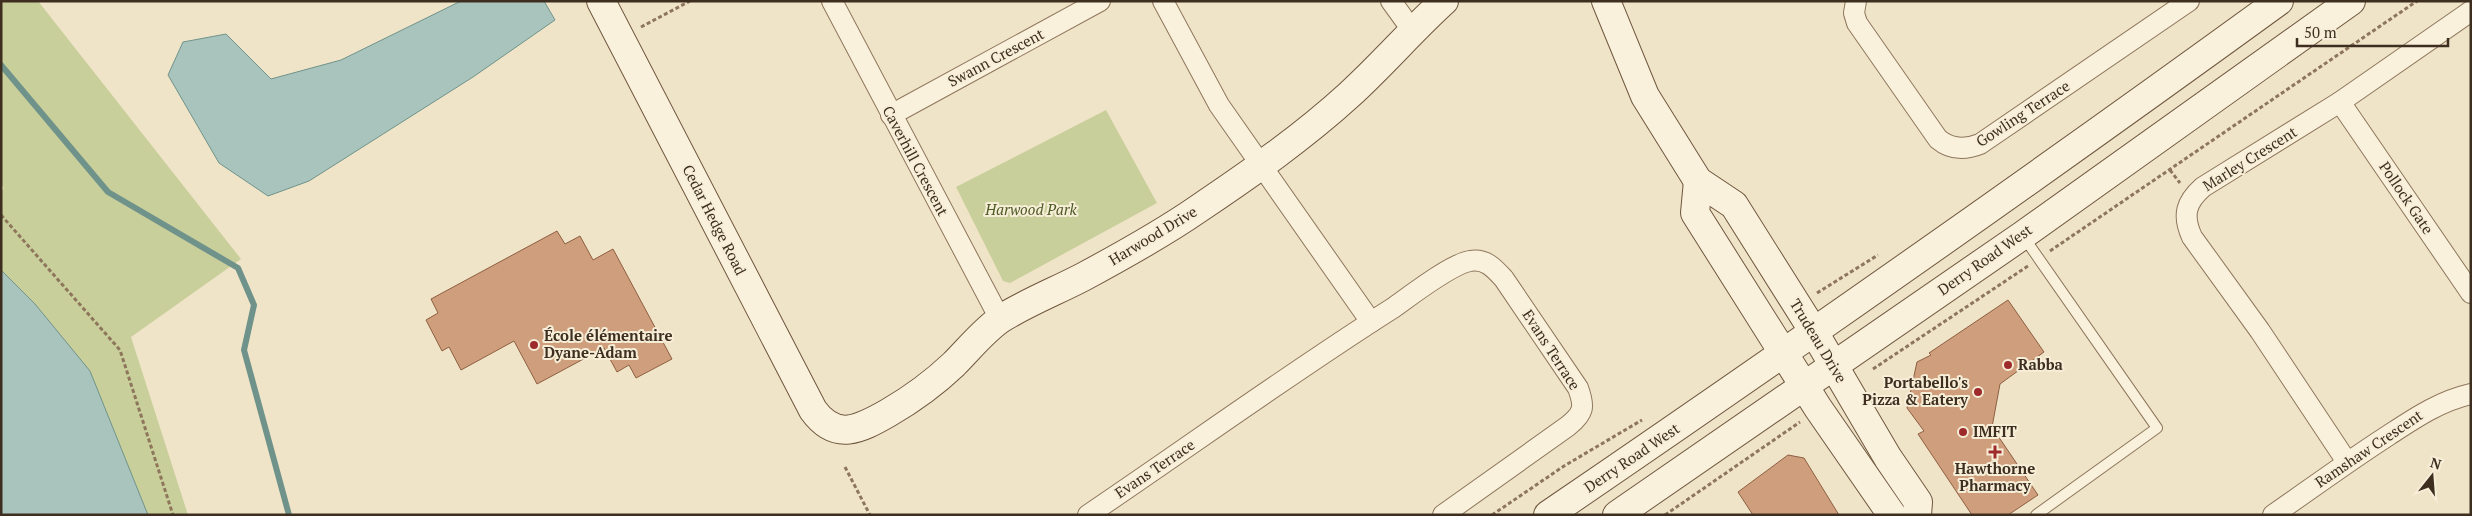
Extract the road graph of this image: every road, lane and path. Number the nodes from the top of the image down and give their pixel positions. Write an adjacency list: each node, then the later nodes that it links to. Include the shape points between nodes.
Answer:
1 (601, 1): 16 (street, Cedar Hedge Road)
2 (690, 1): 16 (path)
3 (832, 1): 18 (street, Caverhill Crescent)
4 (1100, 1): 18 (street, Swann Crescent)
5 (1163, 1): 19 (street, via 1219,105)
6 (1391, 1): 15 (street)
7 (1444, 1): 15 (street, Harwood Drive)
8 (1606, 1): 20 (street, Trudeau Drive, via 1645,96)
9 (1856, 1): 10 (street, Gowling Terrace, via 1854,13 1857,23 1938,139 1945,145 1968,149)
10 (2190, 1)
11 (2278, 1): 27 (street, Derry Road West, via 2113,122)
12 (2351, 1): 22 (street, Derry Road West)
13 (2417, 1): 23 (path)
14 (2471, 11): 17 (street, Marley Crescent)
15 (1412, 30): 19 (street, Harwood Drive, via 1389,59 1347,97)
16 (620, 37): 35 (street, Cedar Hedge Road, via 813,410 823,422)
17 (2340, 102): 24 (street, Pollock Gate); 36 (street, Marley Crescent, via 2204,187 2192,197 2186,209 2186,223 2192,237 2260,331)
18 (891, 115): 25 (street, Caverhill Crescent)
19 (1261, 165): 25 (street, Harwood Drive, via 1134,250 1043,294); 26 (street)
20 (1698, 181): 27 (street, Trudeau Drive, via 1734,205); 28 (street, via 1695,212)
21 (1, 215): 38 (path, via 120,350)
22 (2023, 235): 23 (lane); 29 (street, Derry Road West)
23 (2039, 259): 30 (path); 48 (lane, via 2157,428)
24 (2471, 293)
25 (1000, 319): 35 (street, Harwood Drive, via 912,398 860,428)
26 (1371, 322): 40 (street, Evans Terrace); 41 (street, Evans Terrace, via 1453,269 1468,261 1481,260 1495,268 1504,279 1578,388 1582,400 1579,418)
27 (1814, 332): 28 (street, Derry Road West); 29 (street, Trudeau Drive)
28 (1785, 353): 31 (street); 43 (street, Derry Road West)
29 (1833, 366): 31 (street, Derry Road West); 47 (street, Trudeau Drive, via 1918,502)
30 (1870, 370)
31 (1805, 386): 44 (street, Derry Road West); 46 (street)
32 (2471, 394): 36 (street, Ramshaw Crescent, via 2427,410)
33 (1646, 417): 42 (path, via 1564,466)
34 (1796, 425): 45 (path)
35 (838, 429)
36 (2347, 462): 49 (street, Ramshaw Crescent)
37 (845, 467): 39 (path)
38 (173, 515)
39 (870, 515)
40 (1088, 515)
41 (1443, 515)
42 (1492, 515)
43 (1548, 515)
44 (1617, 515)
45 (1665, 515)
46 (1892, 515)
47 (1917, 515)
48 (2036, 515)
49 (2273, 515)

